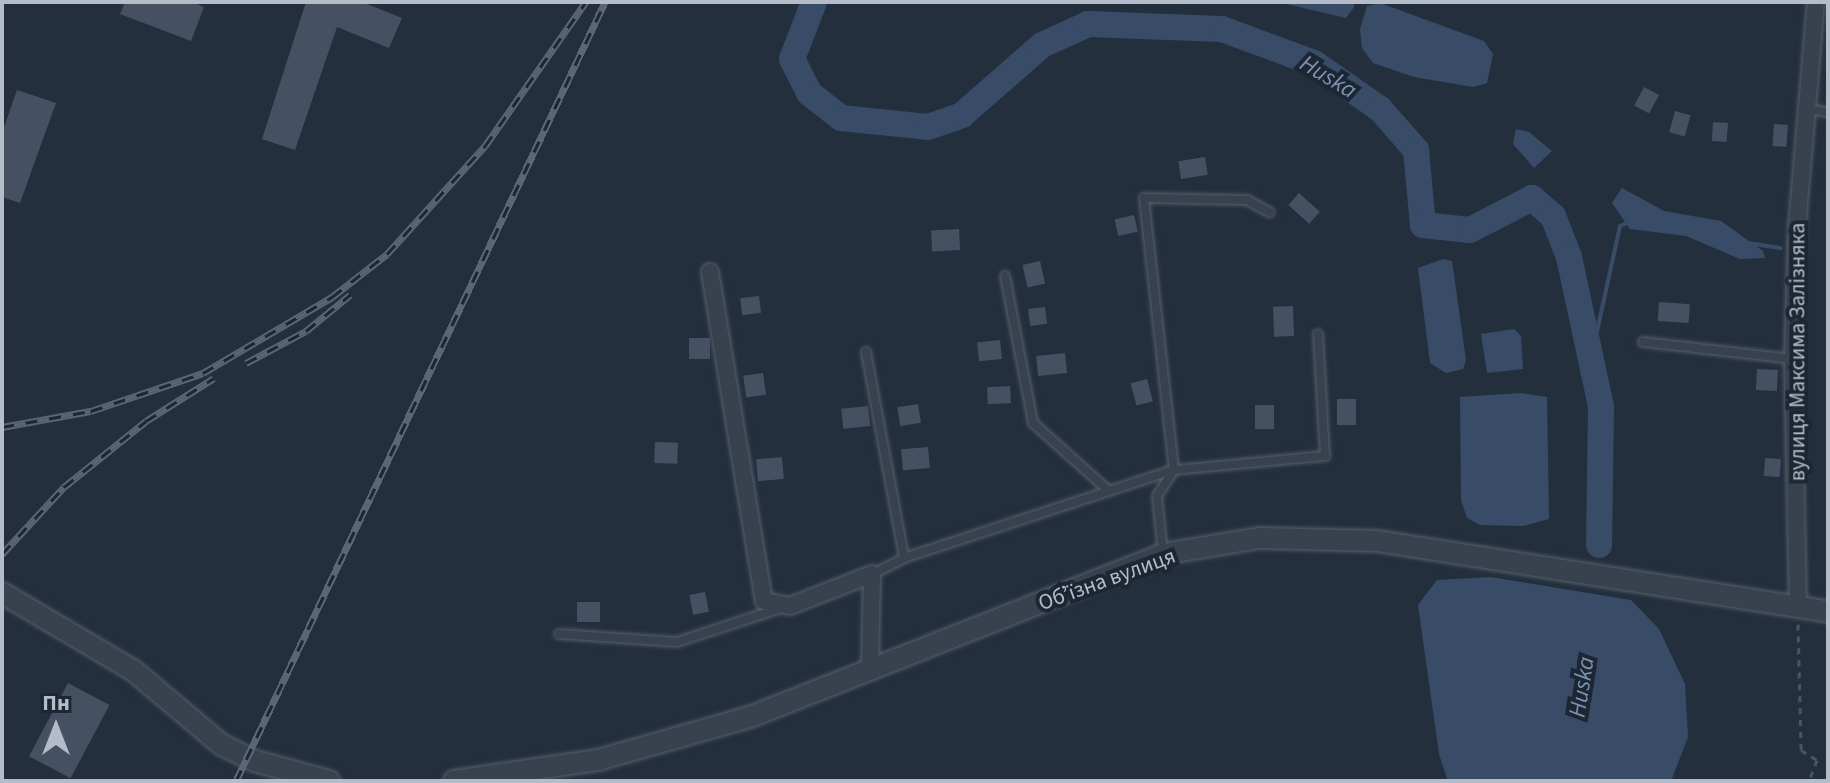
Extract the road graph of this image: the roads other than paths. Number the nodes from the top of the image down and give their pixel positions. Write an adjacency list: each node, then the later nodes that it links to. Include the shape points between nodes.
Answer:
1 (1816, 2): 2 (street, вулиця Максима Залізняка)
2 (1821, 28): 3 (street, вулиця Максима Залізняка)
3 (1808, 109): 4 (lane); 11 (street, вулиця Максима Залізняка)
4 (1828, 112)
5 (1270, 213): 12 (lane, via 1247,200 1144,198)
6 (710, 272): 18 (street, via 764,601)
7 (1005, 276): 13 (lane, via 1033,423)
8 (1318, 334): 12 (lane, via 1325,456)
9 (1643, 342): 11 (lane)
10 (866, 352): 15 (lane)
11 (1793, 359): 19 (street, вулиця Максима Залізняка)
12 (1174, 470): 13 (lane); 14 (lane, via 1157,496)
13 (1109, 491): 15 (lane)
14 (1163, 554): 19 (street, Обʼїзна вулиця, via 1260,538 1377,541); 22 (street, Обʼїзна вулиця)
15 (904, 558): 16 (lane)
16 (872, 574): 18 (street); 22 (street)
17 (2, 593): 23 (street, via 134,671 222,745 247,758)
18 (790, 606): 21 (lane, via 677,642)
19 (1798, 607): 20 (street, Обʼїзна вулиця)
20 (1828, 612)
21 (559, 634)
22 (870, 672): 24 (street, Обʼїзна вулиця, via 750,717 598,760)
23 (329, 781)
24 (454, 781)

